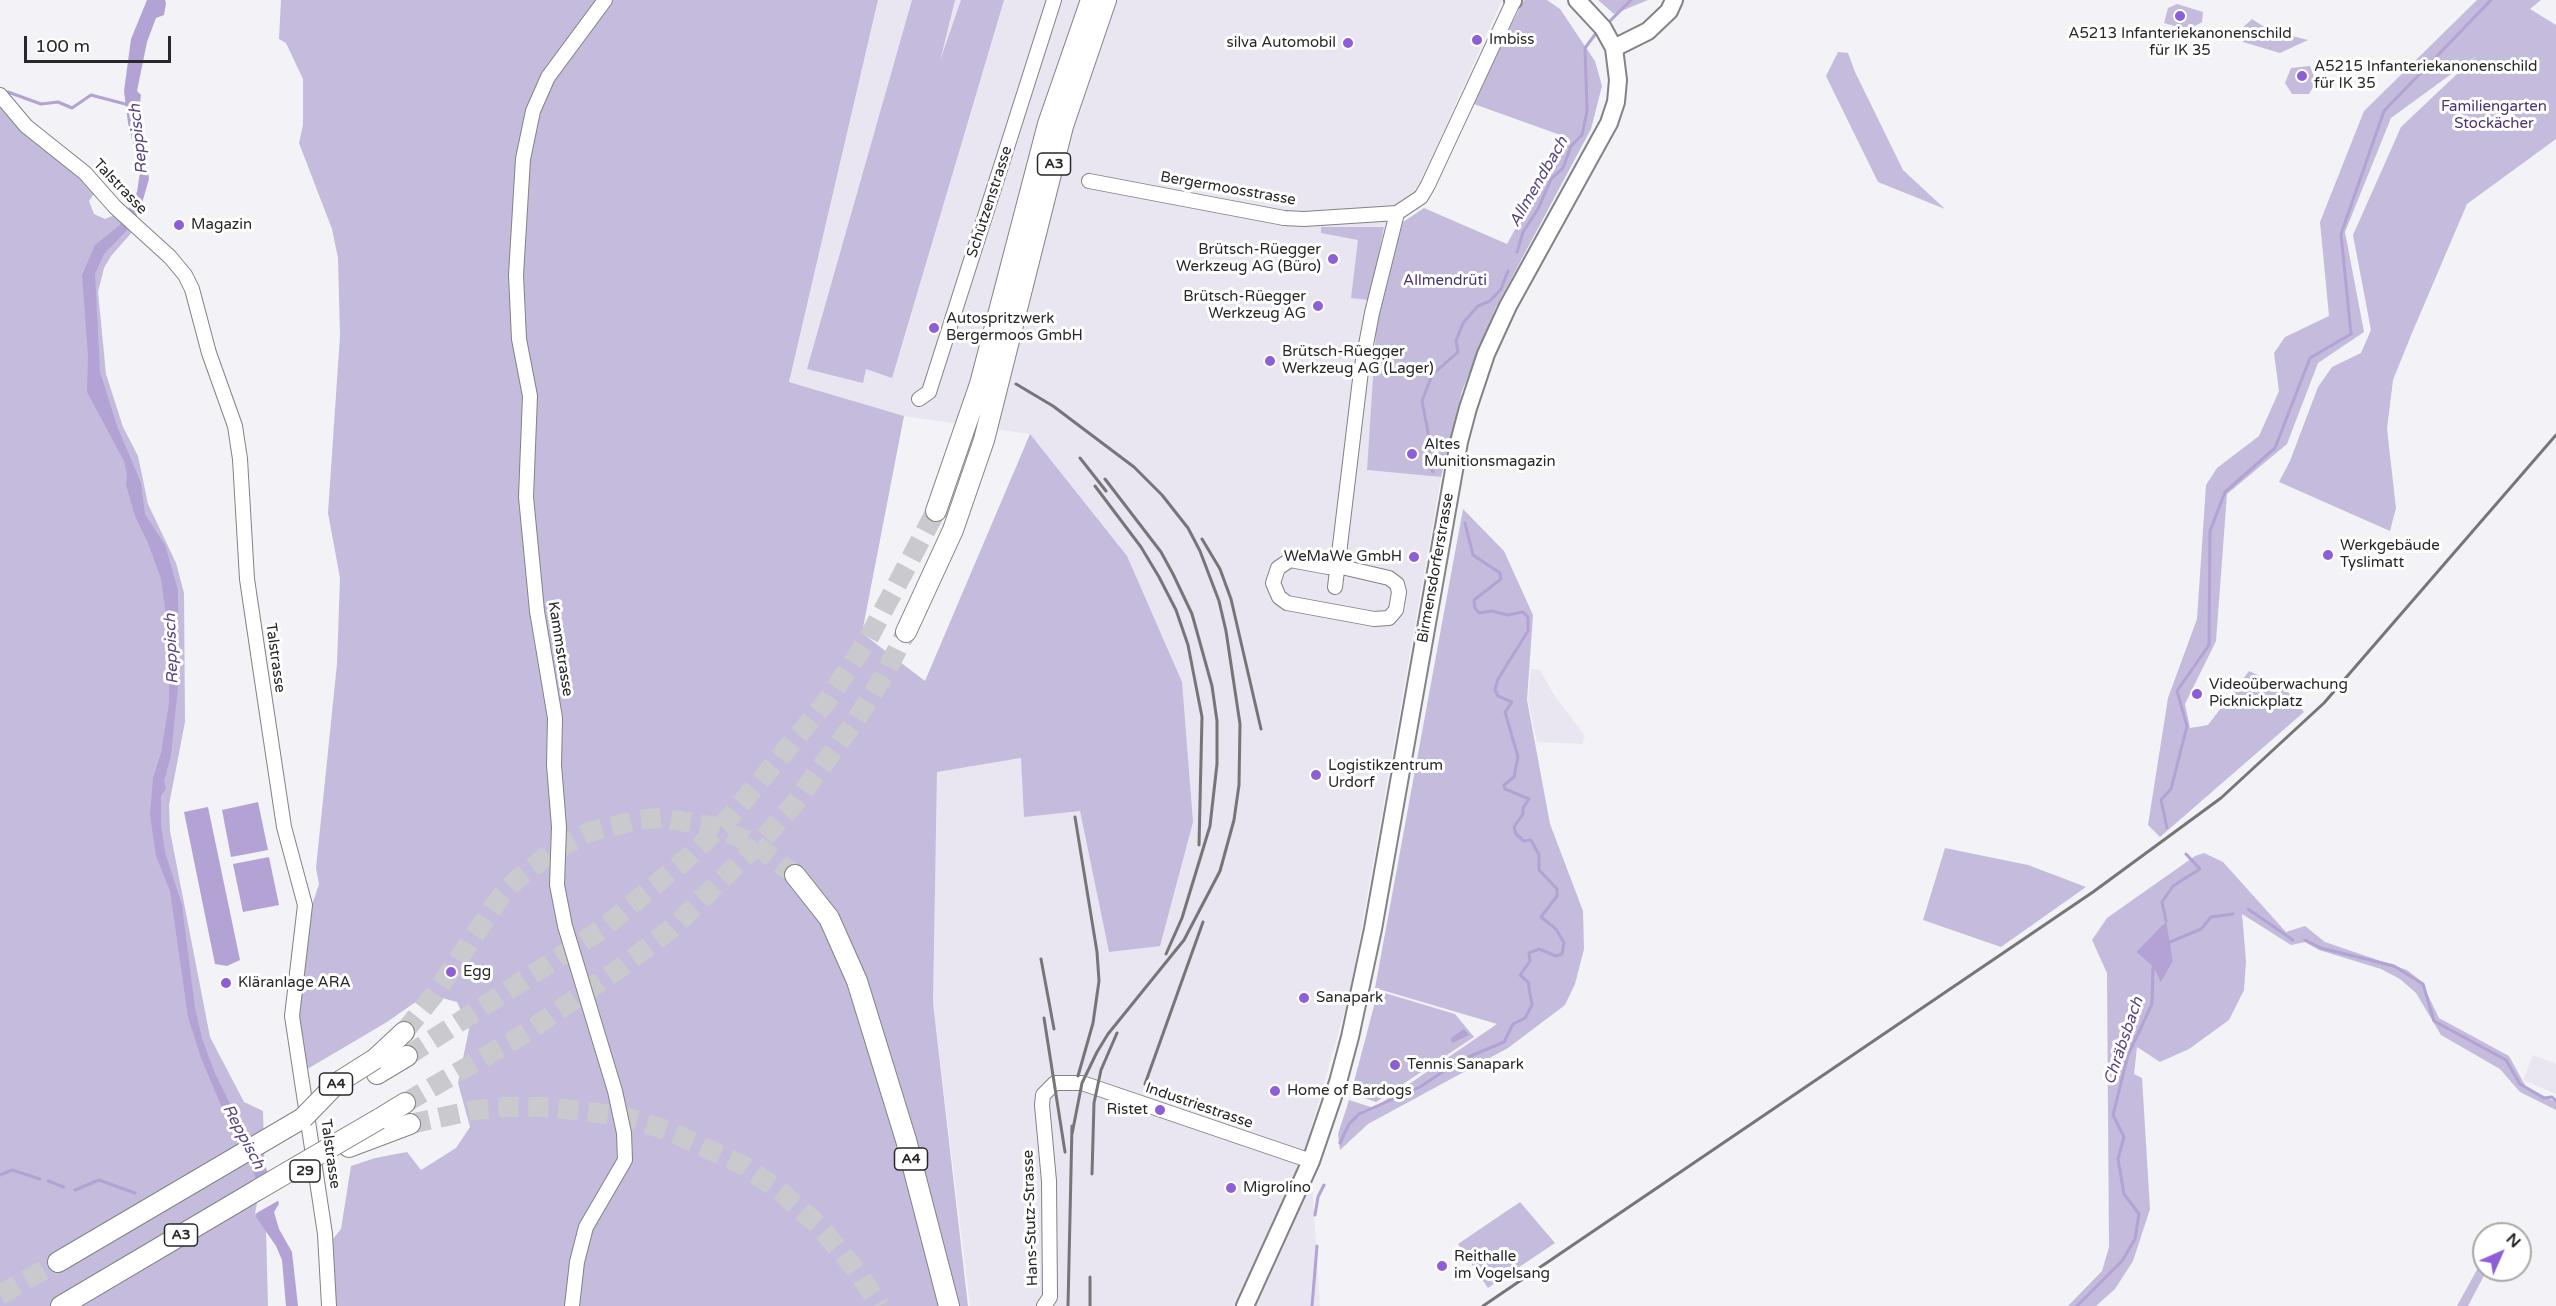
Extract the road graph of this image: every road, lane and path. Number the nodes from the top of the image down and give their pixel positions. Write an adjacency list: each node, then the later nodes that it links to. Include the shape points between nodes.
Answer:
1 (605, 0): 29 (street, Kammstrasse, via 548,77 533,111 523,159 516,275 519,339 530,396 526,497 537,611 555,718 557,885 624,1133 625,1160 586,1227)
2 (1054, 0): 12 (street, Schützenstrasse, via 929,392)
3 (1090, 0): 13 (highway, A3, via 1048,124 980,384)
4 (1106, 0): 16 (highway, A3, via 1063,126 984,440 953,530)
5 (1513, 0): 11 (street, via 1428,185 1421,196)
6 (1577, 0): 8 (main road)
7 (1674, 0): 8 (main road, via 1669,11 1648,31)
8 (1611, 43): 25 (main road, Birmensdorferstrasse, via 1618,91 1609,123 1498,326 1459,441 1363,983 1338,1082)
9 (0, 95): 28 (street, Talstrasse, via 34,133 85,173 120,213 174,261 190,284 237,435 247,579 258,656 284,827 305,905 292,998 293,1025 325,1234)
10 (1089, 181): 11 (street, Bergermoosstrasse, via 1284,218)
11 (1397, 213): 14 (street, via 1361,371)
12 (919, 399)
13 (936, 511)
14 (1338, 563): 14 (street, via 1389,578 1396,584 1399,602 1389,618 1374,619 1290,604 1279,597 1273,583 1278,568 1290,560 1328,567); 15 (street)
15 (1335, 587)
16 (906, 632)
17 (795, 875): 30 (highway, A4, via 829,918 857,981 906,1140)
18 (404, 1032): 20 (highway)
19 (407, 1056): 20 (highway, A3)
20 (376, 1066): 26 (highway, A3, bridge, via 303,1118)
21 (1077, 1082): 25 (street, Industriestrasse); 31 (street, Hans-Stutz-Strasse, via 1055,1083 1043,1095 1050,1297)
22 (405, 1103): 24 (highway, A3)
23 (410, 1124): 24 (highway)
24 (380, 1126): 27 (highway, A3, bridge, via 259,1189)
25 (1311, 1161): 32 (main road, Birmensdorferstrasse)
26 (58, 1262)
27 (61, 1306)
28 (328, 1306)
29 (572, 1306)
30 (950, 1306)
31 (1044, 1306)
32 (1245, 1306)

